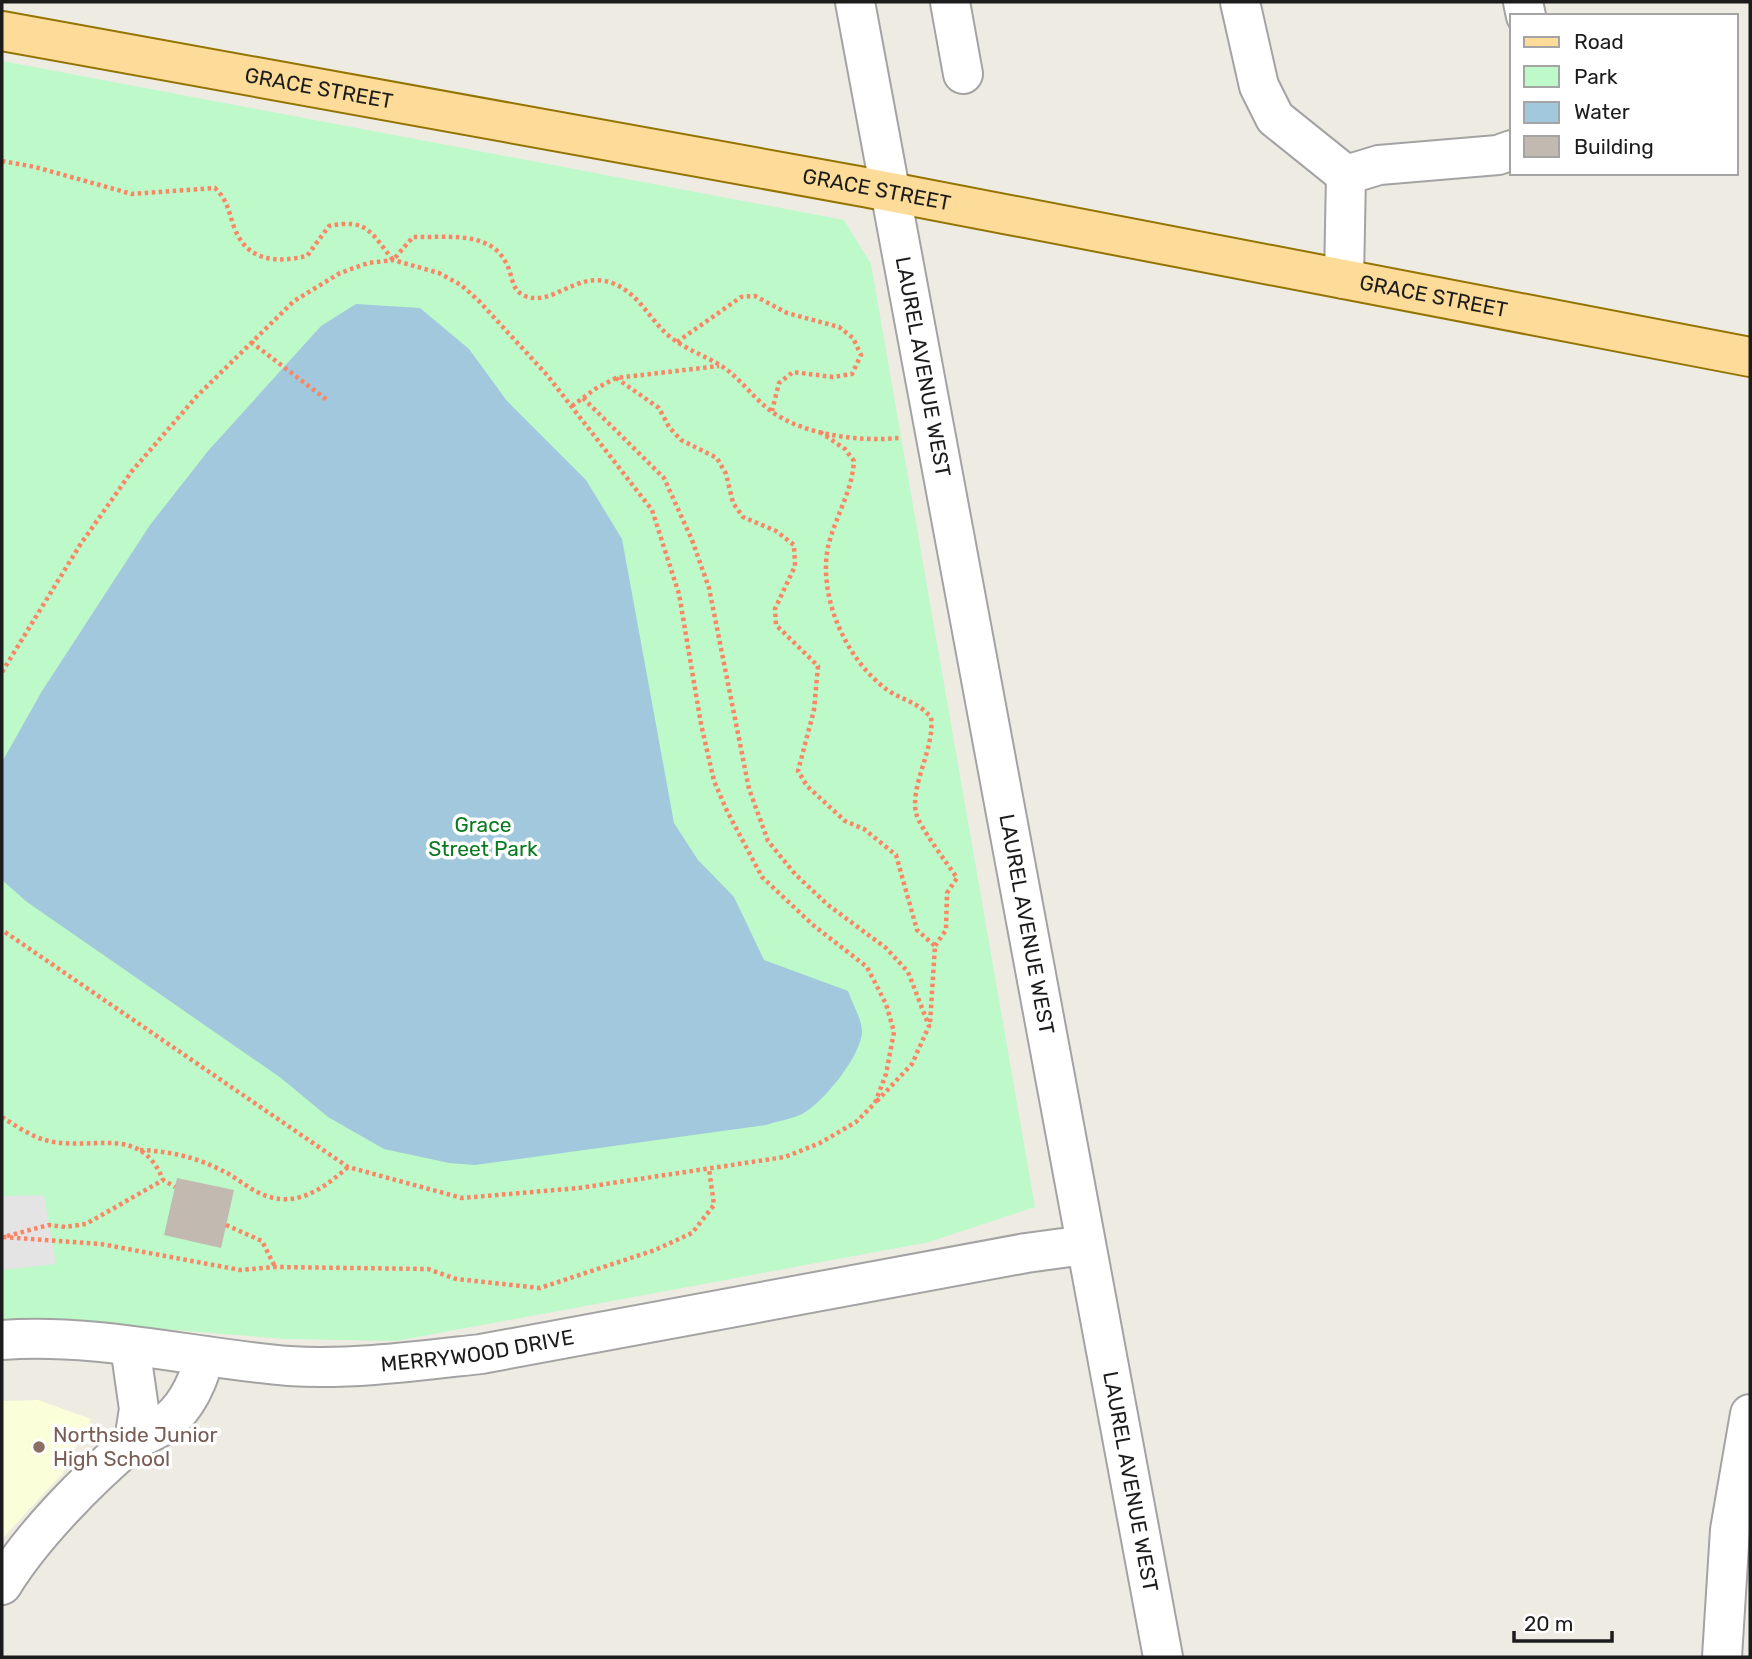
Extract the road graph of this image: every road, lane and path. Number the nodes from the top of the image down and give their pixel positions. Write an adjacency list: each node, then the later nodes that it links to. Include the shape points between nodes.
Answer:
1 (855, 2): 9 (street, LAUREL AVENUE WEST)
2 (950, 2): 5 (street)
3 (1240, 2): 8 (street, via 1259,86 1275,118)
4 (2, 31): 9 (main road, GRACE STREET)
5 (964, 74)
6 (1510, 151): 8 (street, via 1379,165)
7 (2, 162): 10 (path, via 132,194 215,188 228,202 235,229 252,253 278,262 307,256 329,226 351,222 370,231)
8 (1346, 175): 11 (street)
9 (888, 192): 11 (main road, GRACE STREET); 35 (street, LAUREL AVENUE WEST)
10 (393, 260): 12 (path, via 368,263 318,284); 13 (path, via 412,237 472,238 493,246 506,261 514,287 526,296 542,298 581,280 608,281 636,296 650,317); 19 (path, via 439,273 461,285)
11 (1344, 279): 14 (main road, GRACE STREET)
12 (251, 342): 18 (path); 23 (path, via 132,471)
13 (677, 342): 15 (path); 20 (path, via 741,297 755,296 787,313 839,327 853,338 861,355 852,374 833,377 793,372 779,383)
14 (1750, 357)
15 (720, 365): 16 (path); 20 (path)
16 (616, 379): 17 (path); 25 (path, via 659,408 681,440 717,458 733,503 743,517 776,531 794,545 795,566 775,609 776,625 818,666 814,710 798,771 807,786 845,821 864,829 895,855 917,930)
17 (583, 398): 19 (path); 26 (path, via 664,478 692,540 709,588 749,789 768,841 828,905 886,948 908,972)
18 (327, 400)
19 (572, 407): 27 (path, via 652,510 679,594 714,781 744,846 762,877 788,903 867,967 886,1004 894,1032)
20 (772, 411): 21 (path)
21 (819, 432): 22 (path, via 878,440); 25 (path, via 854,461 825,564 834,618 871,676 931,717 933,729 916,813 957,878 947,893 946,930)
22 (907, 436)
23 (2, 672)
24 (2, 930): 30 (path)
25 (934, 946): 26 (path)
26 (929, 1026): 27 (path, via 912,1064)
27 (875, 1102): 31 (path, via 856,1122 820,1143 785,1157)
28 (2, 1116): 29 (path, via 44,1140 124,1142)
29 (139, 1150): 30 (path, via 170,1151 222,1170 270,1197 300,1198 324,1187); 32 (path, via 155,1161)
30 (348, 1167): 31 (path, via 462,1198 579,1188)
31 (709, 1169): 36 (path, via 714,1205 692,1233 656,1250 540,1288 456,1279 428,1269)
32 (163, 1180): 33 (path); 36 (path, via 86,1224 49,1225 3,1237 102,1244 240,1270)
33 (175, 1186)
34 (226, 1225): 36 (path, via 262,1241)
35 (1085, 1245): 39 (street, MERRYWOOD DRIVE, via 481,1354 397,1363 293,1366); 43 (street, LAUREL AVENUE WEST)
36 (275, 1267)
37 (2, 1340): 38 (street, MERRYWOOD DRIVE, via 82,1339)
38 (130, 1346): 39 (street, MERRYWOOD DRIVE); 41 (street, via 139,1409)
39 (205, 1356): 41 (street, via 197,1384 180,1408 163,1426)
40 (1750, 1414): 44 (street, via 1730,1530)
41 (134, 1441): 42 (street, via 66,1507)
42 (2, 1585)
43 (1163, 1657)
44 (1722, 1657)

